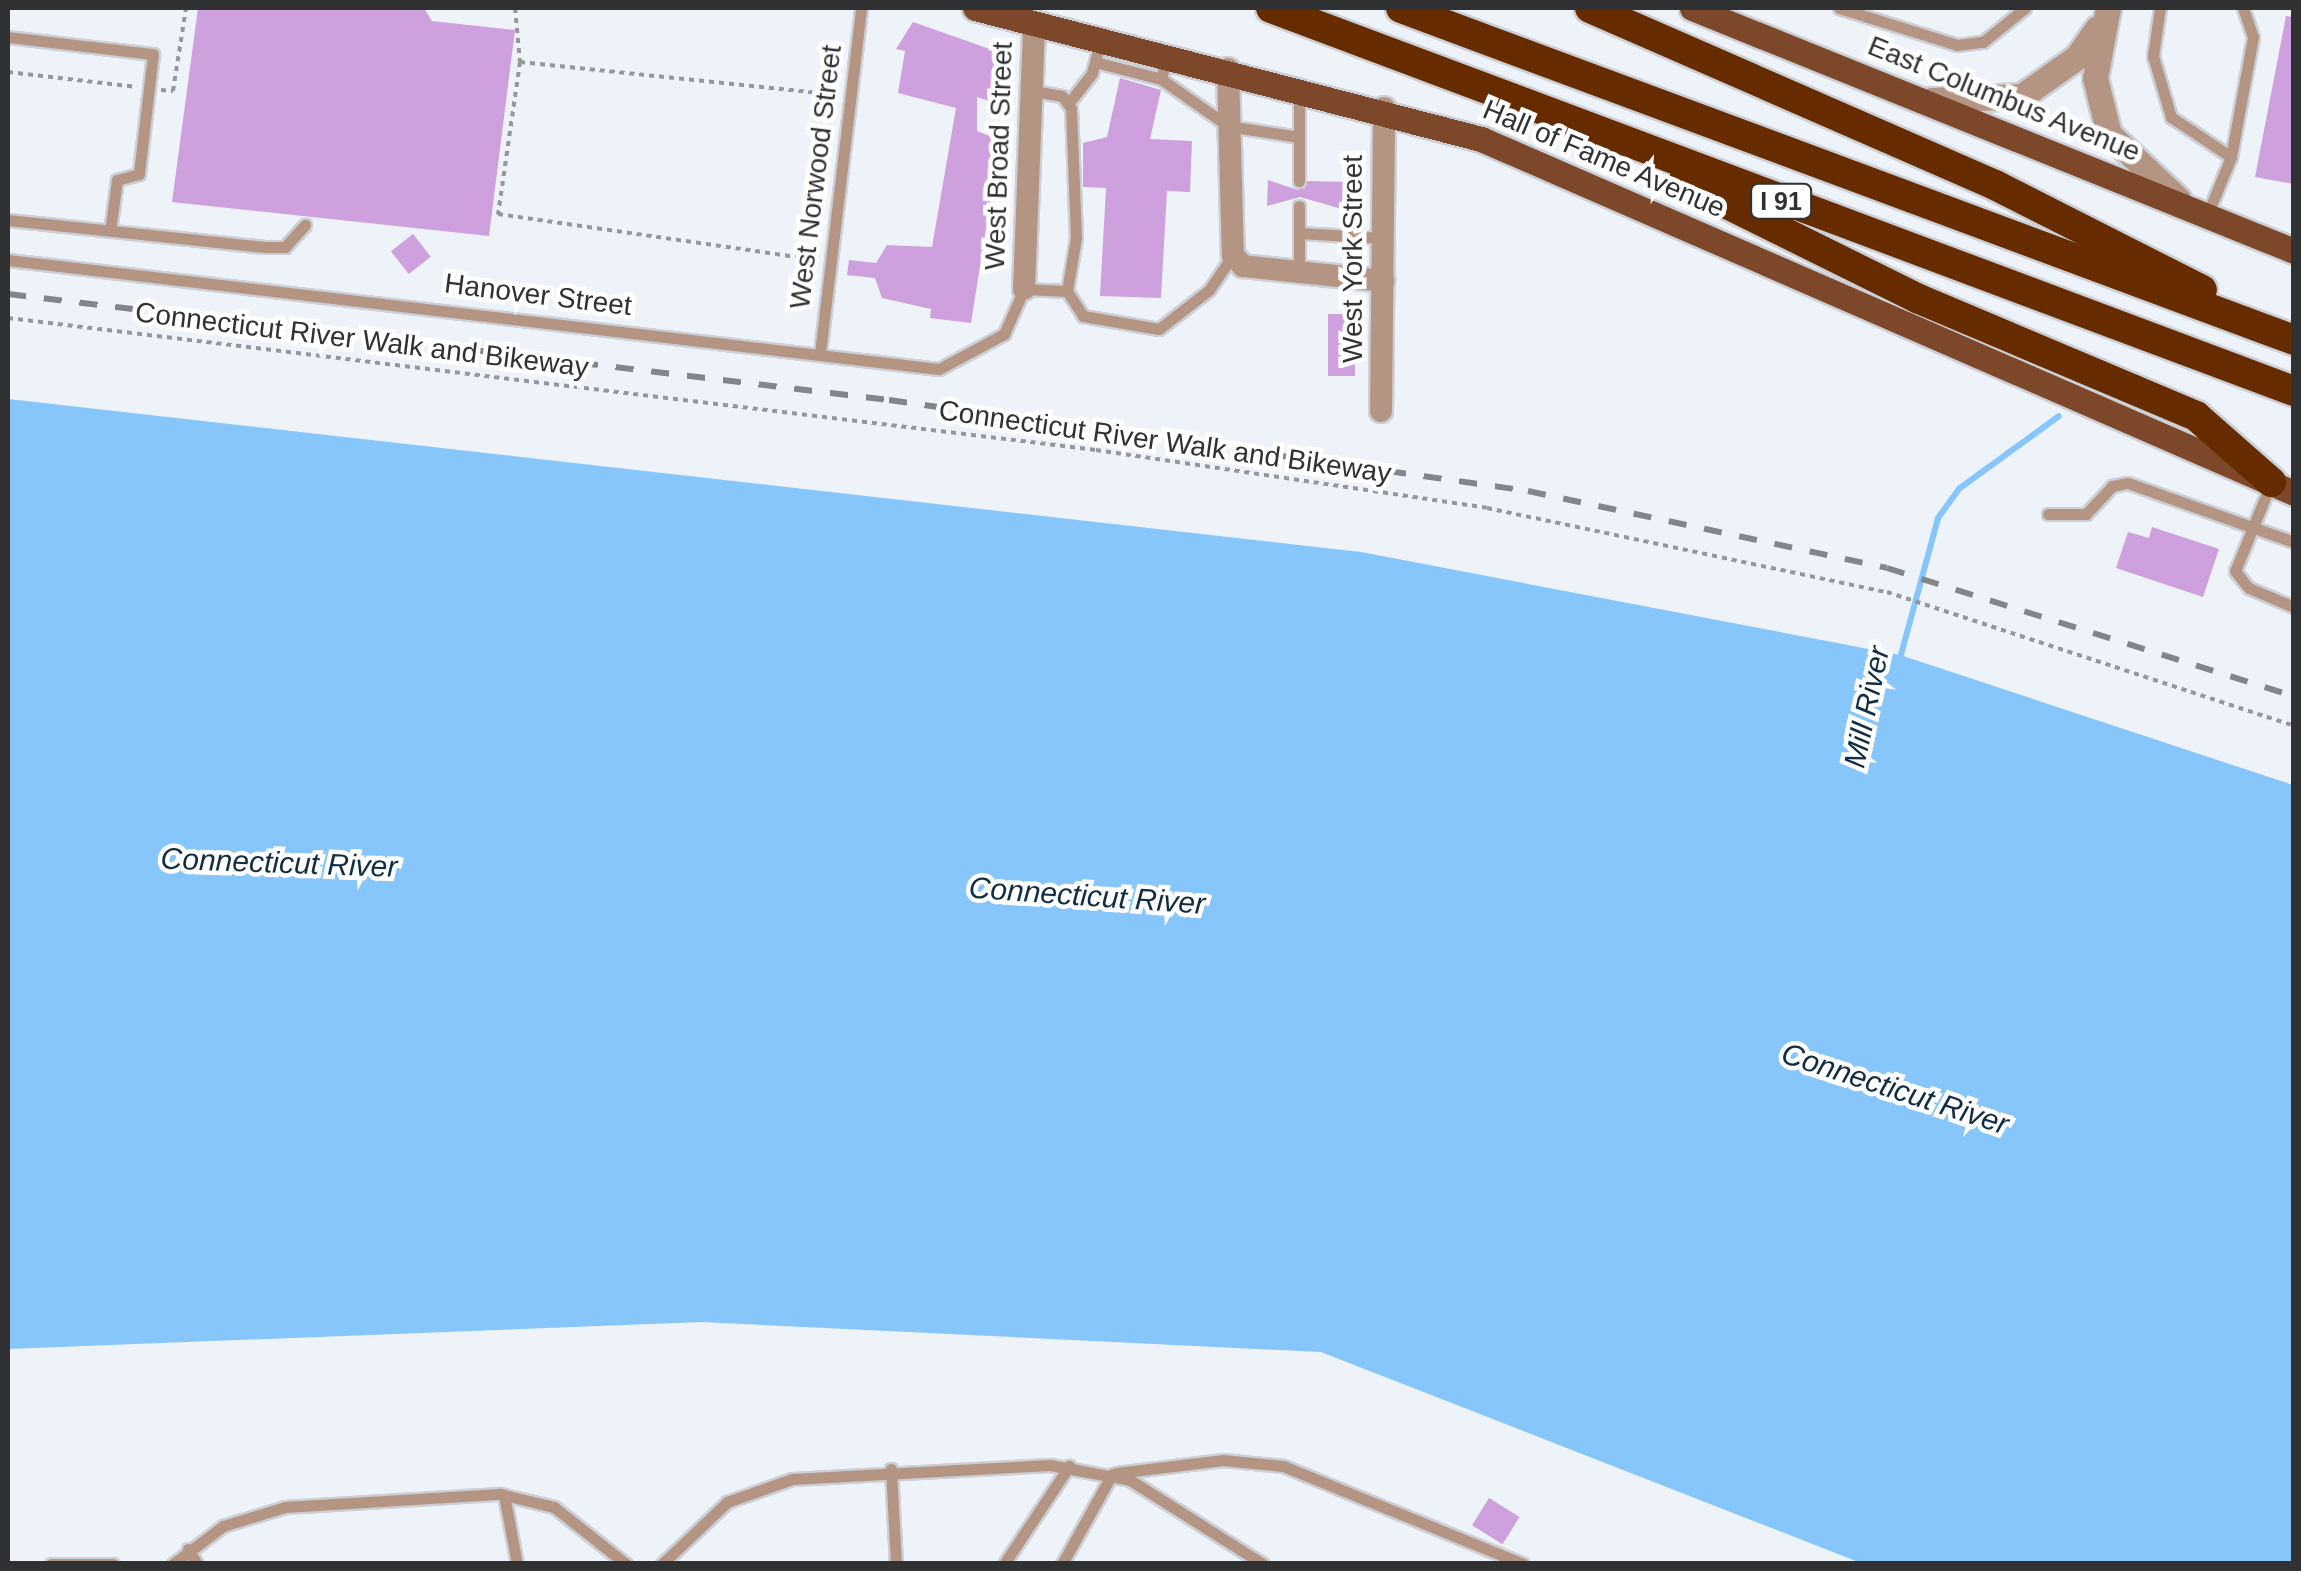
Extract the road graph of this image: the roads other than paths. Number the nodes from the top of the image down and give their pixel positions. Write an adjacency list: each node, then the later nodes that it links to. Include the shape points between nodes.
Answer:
1 (860, 8): 43 (lane, West Norwood Street)
2 (974, 8): 12 (main road, Hall of Fame Avenue)
3 (1271, 8): 22 (highway, I 91)
4 (1401, 8): 42 (highway, I 91)
5 (1590, 8): 42 (highway, via 2066,218)
6 (1839, 8): 7 (lane, via 1957,45 1983,42)
7 (2025, 8)
8 (2160, 8): 25 (lane, via 2152,56 2171,117)
9 (2244, 8): 25 (lane, via 2253,37)
10 (2108, 9): 19 (street, via 2076,57 2022,96); 27 (street, via 2095,78 2110,134)
11 (1705, 10): 19 (main road, East Columbus Avenue)
12 (1034, 24): 14 (main road, Hall of Fame Avenue); 18 (street, West Broad Street)
13 (8, 37): 32 (lane, via 153,54 139,174 117,180)
14 (1098, 52): 15 (main road, Hall of Fame Avenue); 20 (lane)
15 (1164, 67): 16 (main road, Hall of Fame Avenue); 23 (lane)
16 (1228, 69): 17 (main road, Hall of Fame Avenue); 23 (street)
17 (1299, 86): 21 (main road, Hall of Fame Avenue); 24 (lane)
18 (1033, 91): 20 (lane); 40 (street, West Broad Street)
19 (1928, 100): 27 (main road, East Columbus Avenue)
20 (1068, 104): 41 (lane, via 1076,238)
21 (1384, 108): 34 (street, West York Street); 46 (main road, Hall of Fame Avenue, via 1562,171)
22 (1560, 120): 44 (highway, I 91); 46 (highway, via 1894,288 2196,416)
23 (1228, 126): 24 (lane); 36 (street)
24 (1299, 137): 26 (lane)
25 (2230, 157): 29 (lane)
26 (1299, 181)
27 (2182, 202): 29 (main road, East Columbus Avenue)
28 (1298, 206): 33 (lane)
29 (2208, 213): 35 (main road, East Columbus Avenue)
30 (8, 220): 32 (lane)
31 (305, 225): 32 (lane, via 285,246 265,247)
32 (110, 232)
33 (1299, 233): 34 (lane); 38 (lane)
34 (1383, 238): 39 (street, West York Street)
35 (2292, 247)
36 (1233, 255): 38 (street, via 1243,266); 41 (lane, via 1209,290 1159,329 1083,316)
37 (8, 260): 43 (lane, Hanover Street)
38 (1299, 272): 39 (street)
39 (1383, 281): 45 (street, West York Street)
40 (1024, 289): 41 (lane); 43 (lane, Hanover Street, via 1004,334 967,360 939,368)
41 (1066, 291)
42 (2293, 340)
43 (820, 353)
44 (2294, 390)
45 (1382, 411)
46 (2286, 486): 48 (lane)
47 (2048, 514): 48 (lane, via 2086,514 2112,486 2128,484)
48 (2256, 526): 49 (lane); 50 (lane, via 2235,571 2248,588)
49 (2294, 542)
50 (2294, 607)
51 (1069, 1466): 52 (lane); 53 (lane); 64 (lane)
52 (891, 1468): 62 (lane, via 746,1492); 63 (lane)
53 (1112, 1474): 65 (lane); 66 (lane); 67 (lane, via 1223,1460 1284,1466)
54 (504, 1495): 55 (lane, via 285,1506 238,1520); 60 (lane); 61 (lane, via 570,1516)
55 (188, 1549): 58 (lane); 59 (lane)
56 (51, 1564): 57 (lane)
57 (113, 1564)
58 (174, 1564)
59 (197, 1564)
60 (517, 1564)
61 (626, 1564)
62 (662, 1564)
63 (896, 1564)
64 (1004, 1564)
65 (1062, 1564)
66 (1263, 1564)
67 (1524, 1564)

